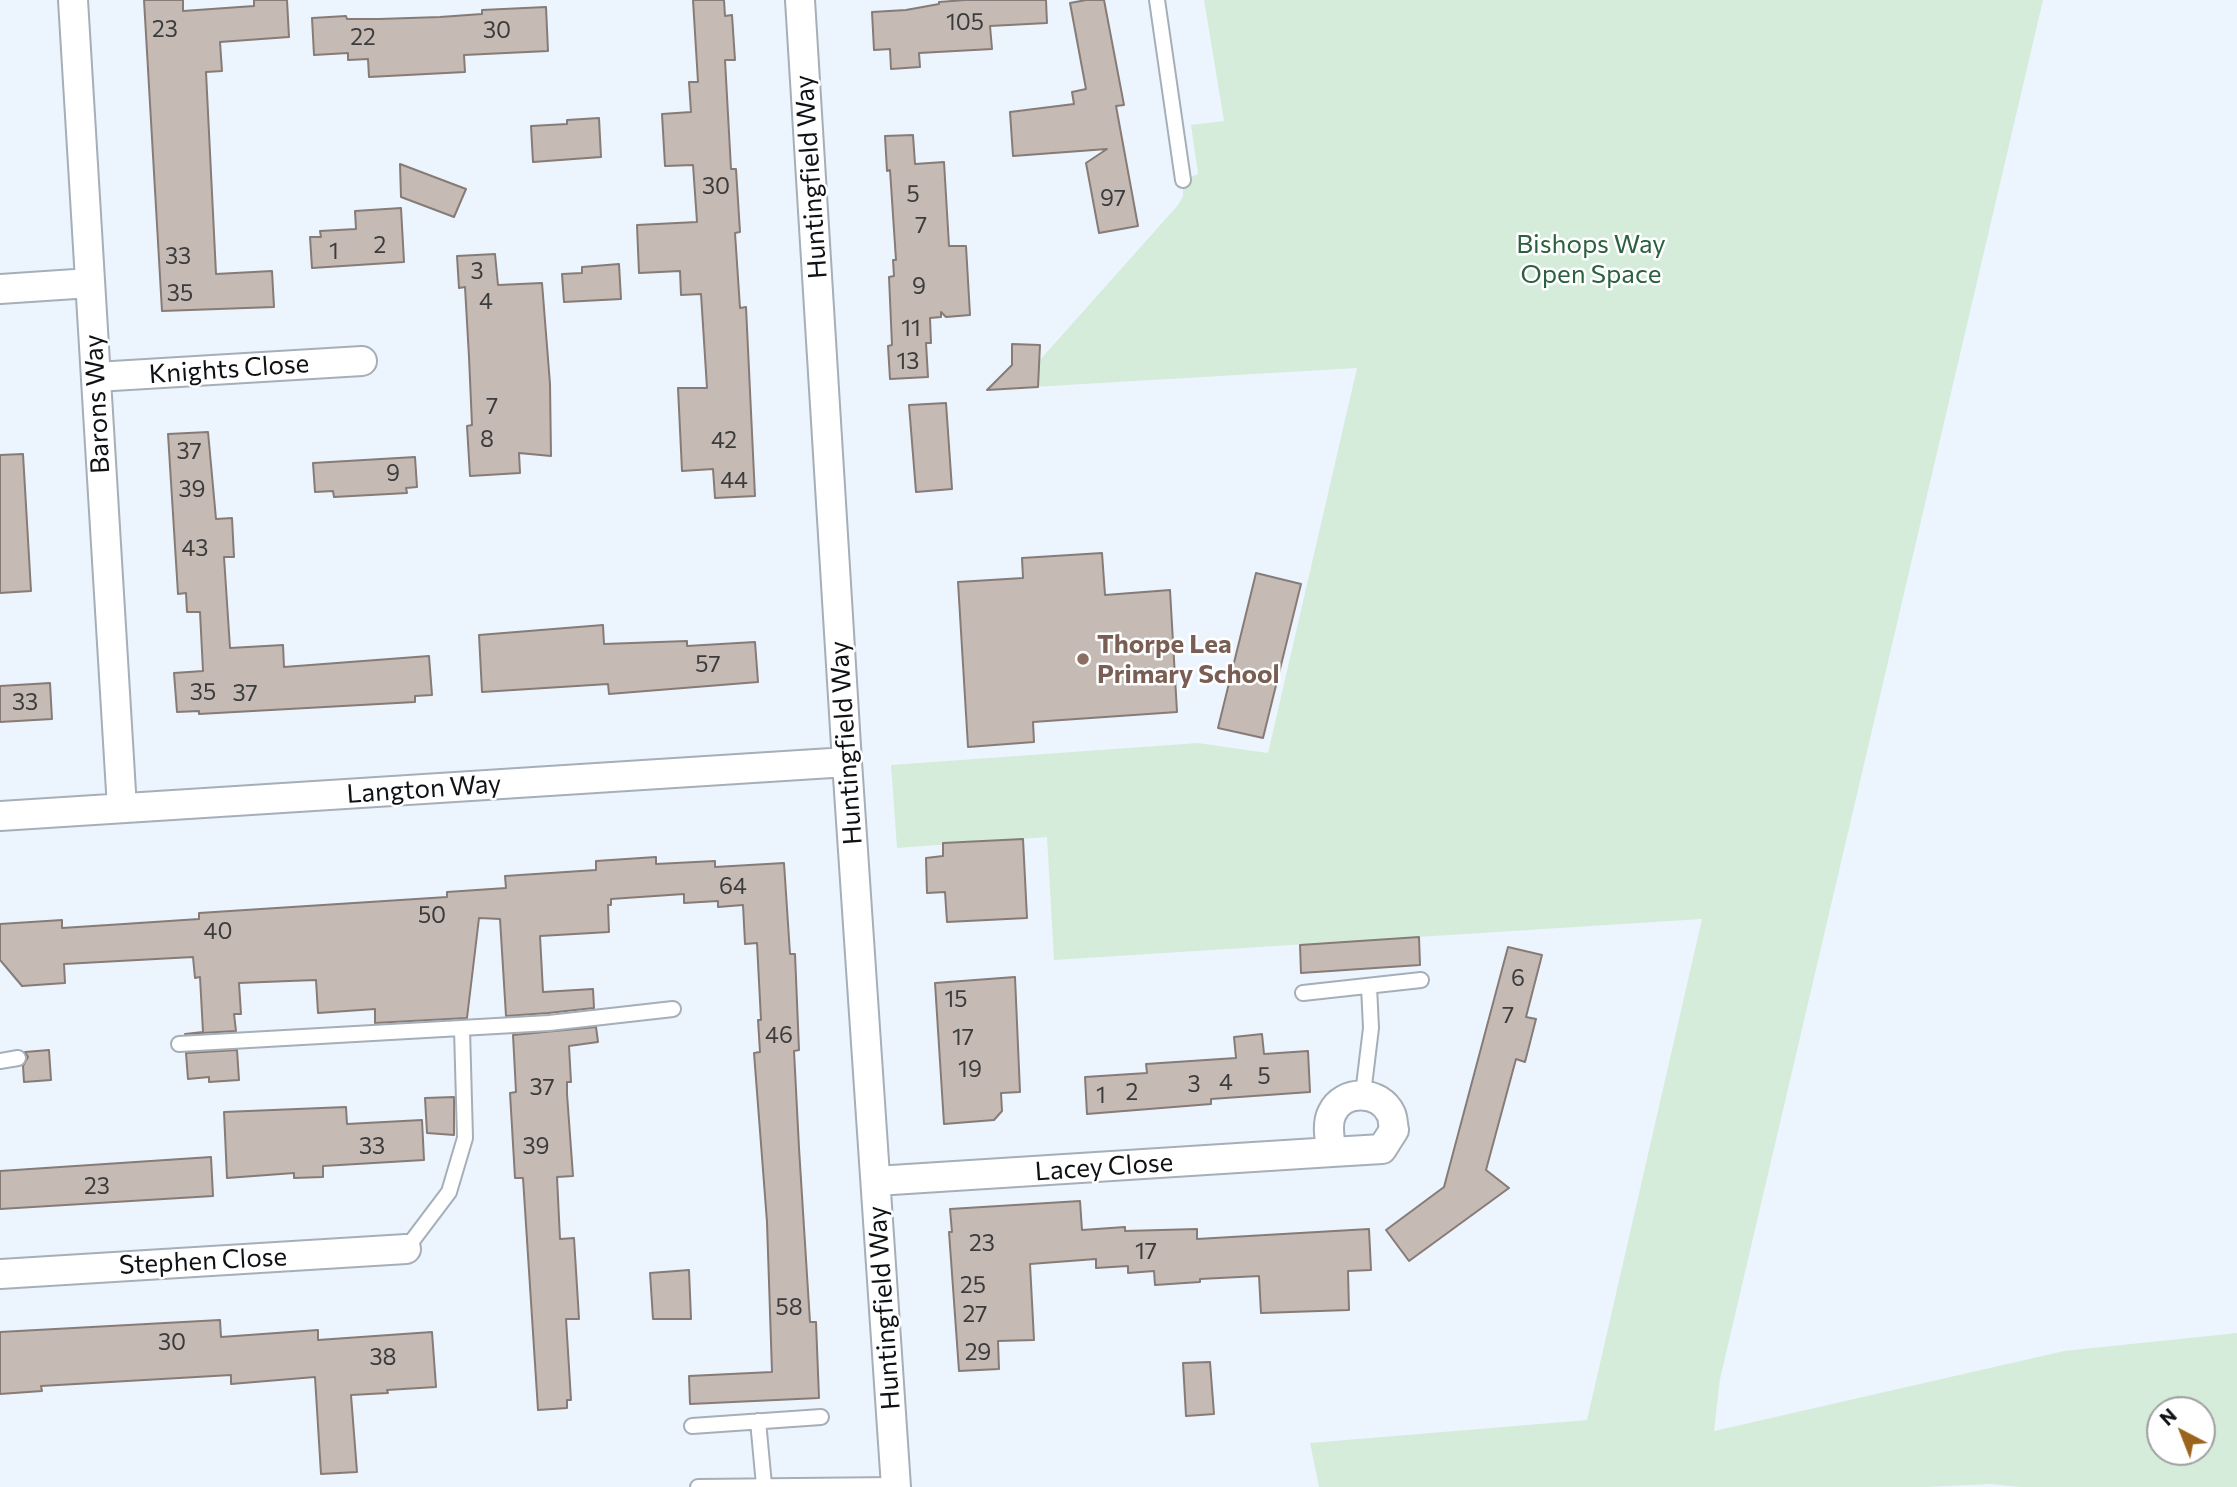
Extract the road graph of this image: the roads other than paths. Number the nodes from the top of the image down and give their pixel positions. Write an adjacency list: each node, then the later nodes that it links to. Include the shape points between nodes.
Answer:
1 (73, 0): 5 (street, Barons Way)
2 (800, 0): 9 (street, Huntingfield Way)
3 (1157, 0): 4 (lane)
4 (1184, 180)
5 (90, 283): 6 (street); 8 (street, Barons Way)
6 (0, 289)
7 (362, 360): 8 (street, Knights Close)
8 (96, 377): 10 (street, Barons Way)
9 (847, 762): 10 (street, Langton Way); 22 (street, Huntingfield Way)
10 (122, 808): 11 (street, Langton Way)
11 (0, 816)
12 (1421, 981): 13 (lane)
13 (1369, 986): 14 (lane); 20 (lane, via 1371,1028)
14 (1303, 993)
15 (673, 1009): 16 (lane)
16 (462, 1029): 17 (lane); 23 (lane, via 465,1138 449,1192)
17 (179, 1044)
18 (19, 1058): 19 (lane)
19 (0, 1061)
20 (1363, 1094): 21 (street, via 1346,1098 1332,1113); 21 (street, Lacey Close, via 1379,1099 1391,1113 1394,1130 1382,1149)
21 (1332, 1152): 22 (street, Lacey Close)
22 (876, 1181): 29 (street, Huntingfield Way)
23 (406, 1249): 24 (street, Stephen Close)
24 (0, 1273)
25 (821, 1417): 26 (lane)
26 (758, 1421): 27 (lane); 28 (lane)
27 (692, 1426)
28 (764, 1485): 29 (lane); 30 (lane)
29 (896, 1486)
30 (698, 1487)

